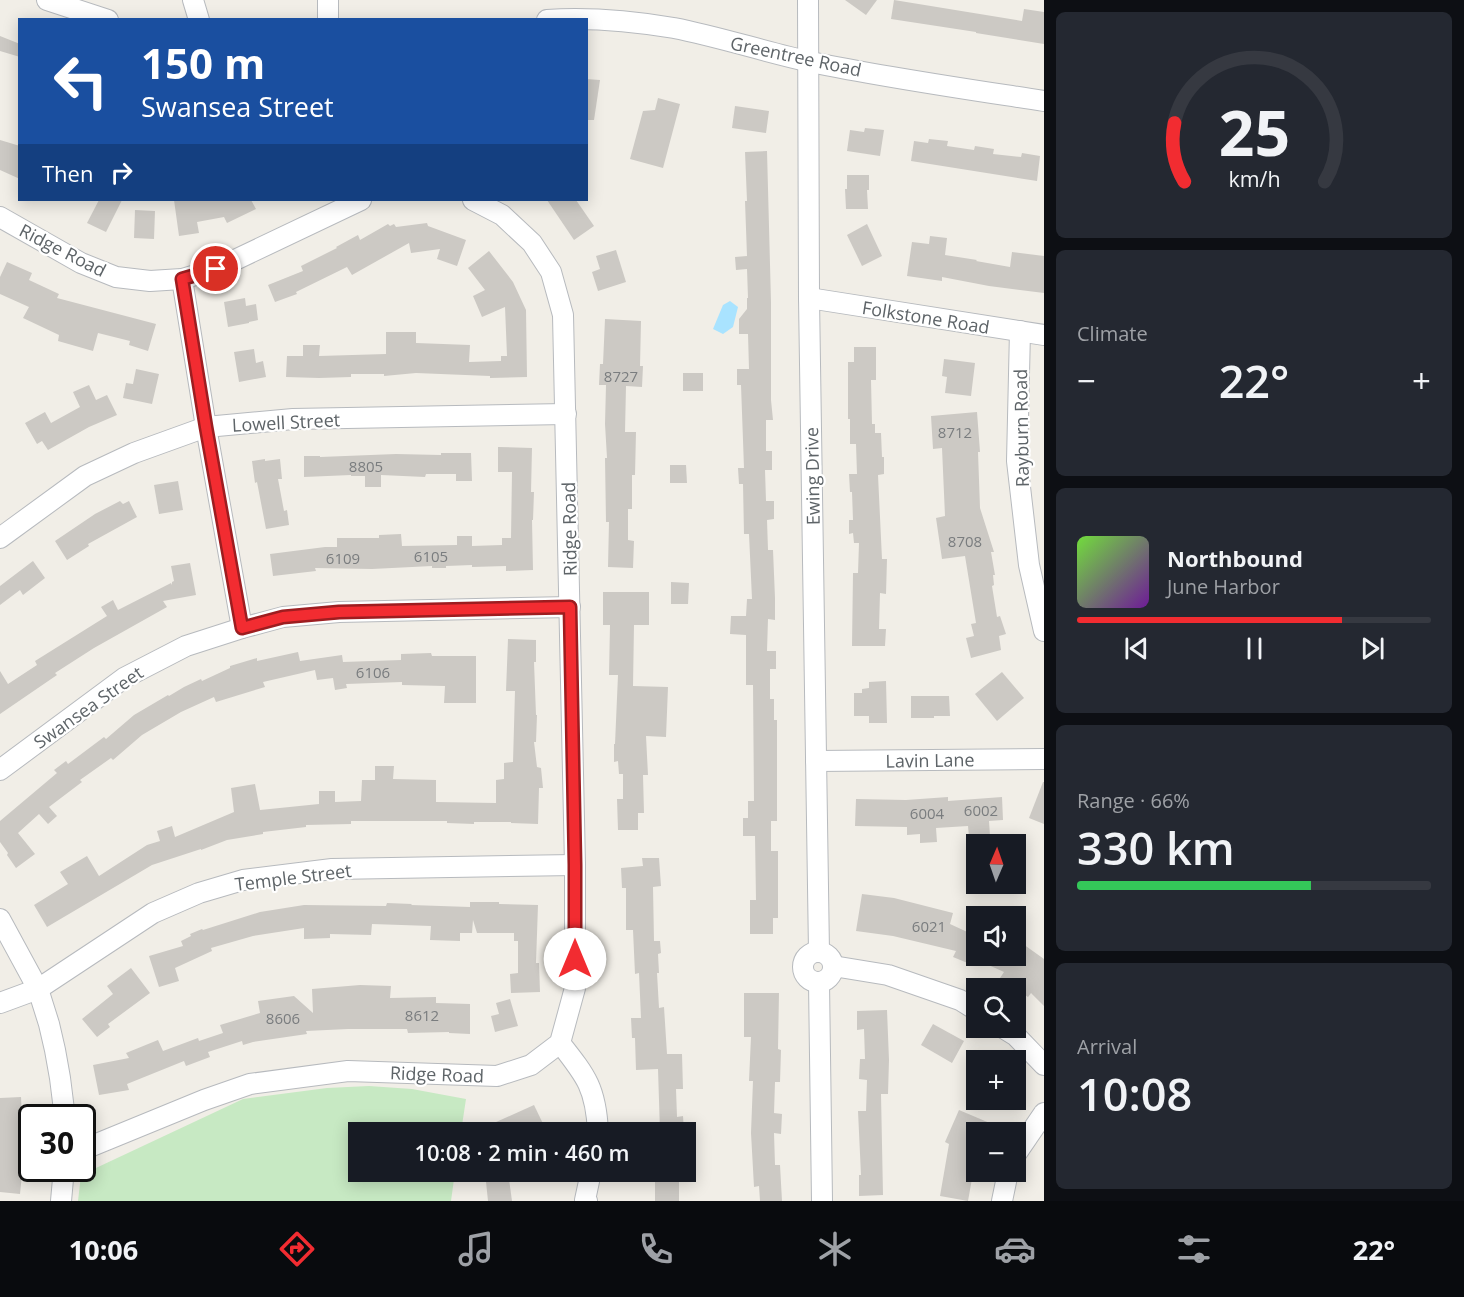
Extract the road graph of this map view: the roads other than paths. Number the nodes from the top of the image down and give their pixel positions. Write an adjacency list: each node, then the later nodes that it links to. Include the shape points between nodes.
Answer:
1 (47, 0): 5 (street)
2 (193, 0): 6 (street)
3 (328, 0): 7 (street)
4 (808, 0): 9 (street, Ewing Drive)
5 (102, 18)
6 (198, 18)
7 (328, 18)
8 (588, 20): 9 (street, Greentree Road, via 676,29)
9 (808, 61): 10 (street, Greentree Road); 15 (street, Ewing Drive)
10 (1044, 101)
11 (359, 201): 14 (street, Ridge Road, via 216,269)
12 (475, 201): 18 (street, Ridge Road, via 502,215 532,243 551,272 563,315)
13 (0, 217): 14 (street, Ridge Road, via 81,263 117,277)
14 (182, 279): 19 (street)
15 (809, 298): 16 (street, Folkstone Road); 25 (street, Ewing Drive)
16 (1020, 331): 17 (street, Folkstone Road); 23 (street, Rayburn Road, via 1017,461 1029,565)
17 (1044, 335)
18 (566, 414): 19 (street, Lowell Street, via 293,419); 21 (street, Ridge Road)
19 (206, 427): 20 (street, Lowell Street, via 85,476); 22 (street)
20 (0, 538)
21 (570, 607): 22 (street, Swansea Street, via 339,612 283,617); 27 (street, Ridge Road)
22 (242, 628): 26 (street, Swansea Street, via 186,646 124,678)
23 (1044, 631)
24 (1044, 759): 25 (street, Lavin Lane)
25 (816, 761): 29 (street, Ewing Drive)
26 (0, 770)
27 (575, 865): 32 (street, Temple Street, via 332,869 243,880 153,913); 36 (street, Ridge Road, via 575,988)
28 (0, 919): 32 (street)
29 (819, 952): 30 (street, via 827,955); 31 (street, via 810,953 796,968)
30 (833, 966): 31 (street, via 827,978); 34 (street, via 888,975)
31 (819, 982): 48 (street)
32 (38, 989): 33 (street, Temple Street); 38 (street, via 55,1050)
33 (0, 1003)
34 (966, 1004)
35 (1018, 1038): 37 (street)
36 (560, 1043): 40 (street, via 585,1075); 42 (street, Ridge Road, via 531,1065 496,1076 348,1071 250,1084)
37 (1044, 1065)
38 (63, 1104)
39 (1044, 1113): 41 (street)
40 (597, 1122)
41 (1026, 1139)
42 (96, 1144)
43 (63, 1182): 47 (street)
44 (589, 1182): 46 (street)
45 (1006, 1182): 49 (street)
46 (586, 1200)
47 (61, 1201)
48 (822, 1201)
49 (1002, 1201)

